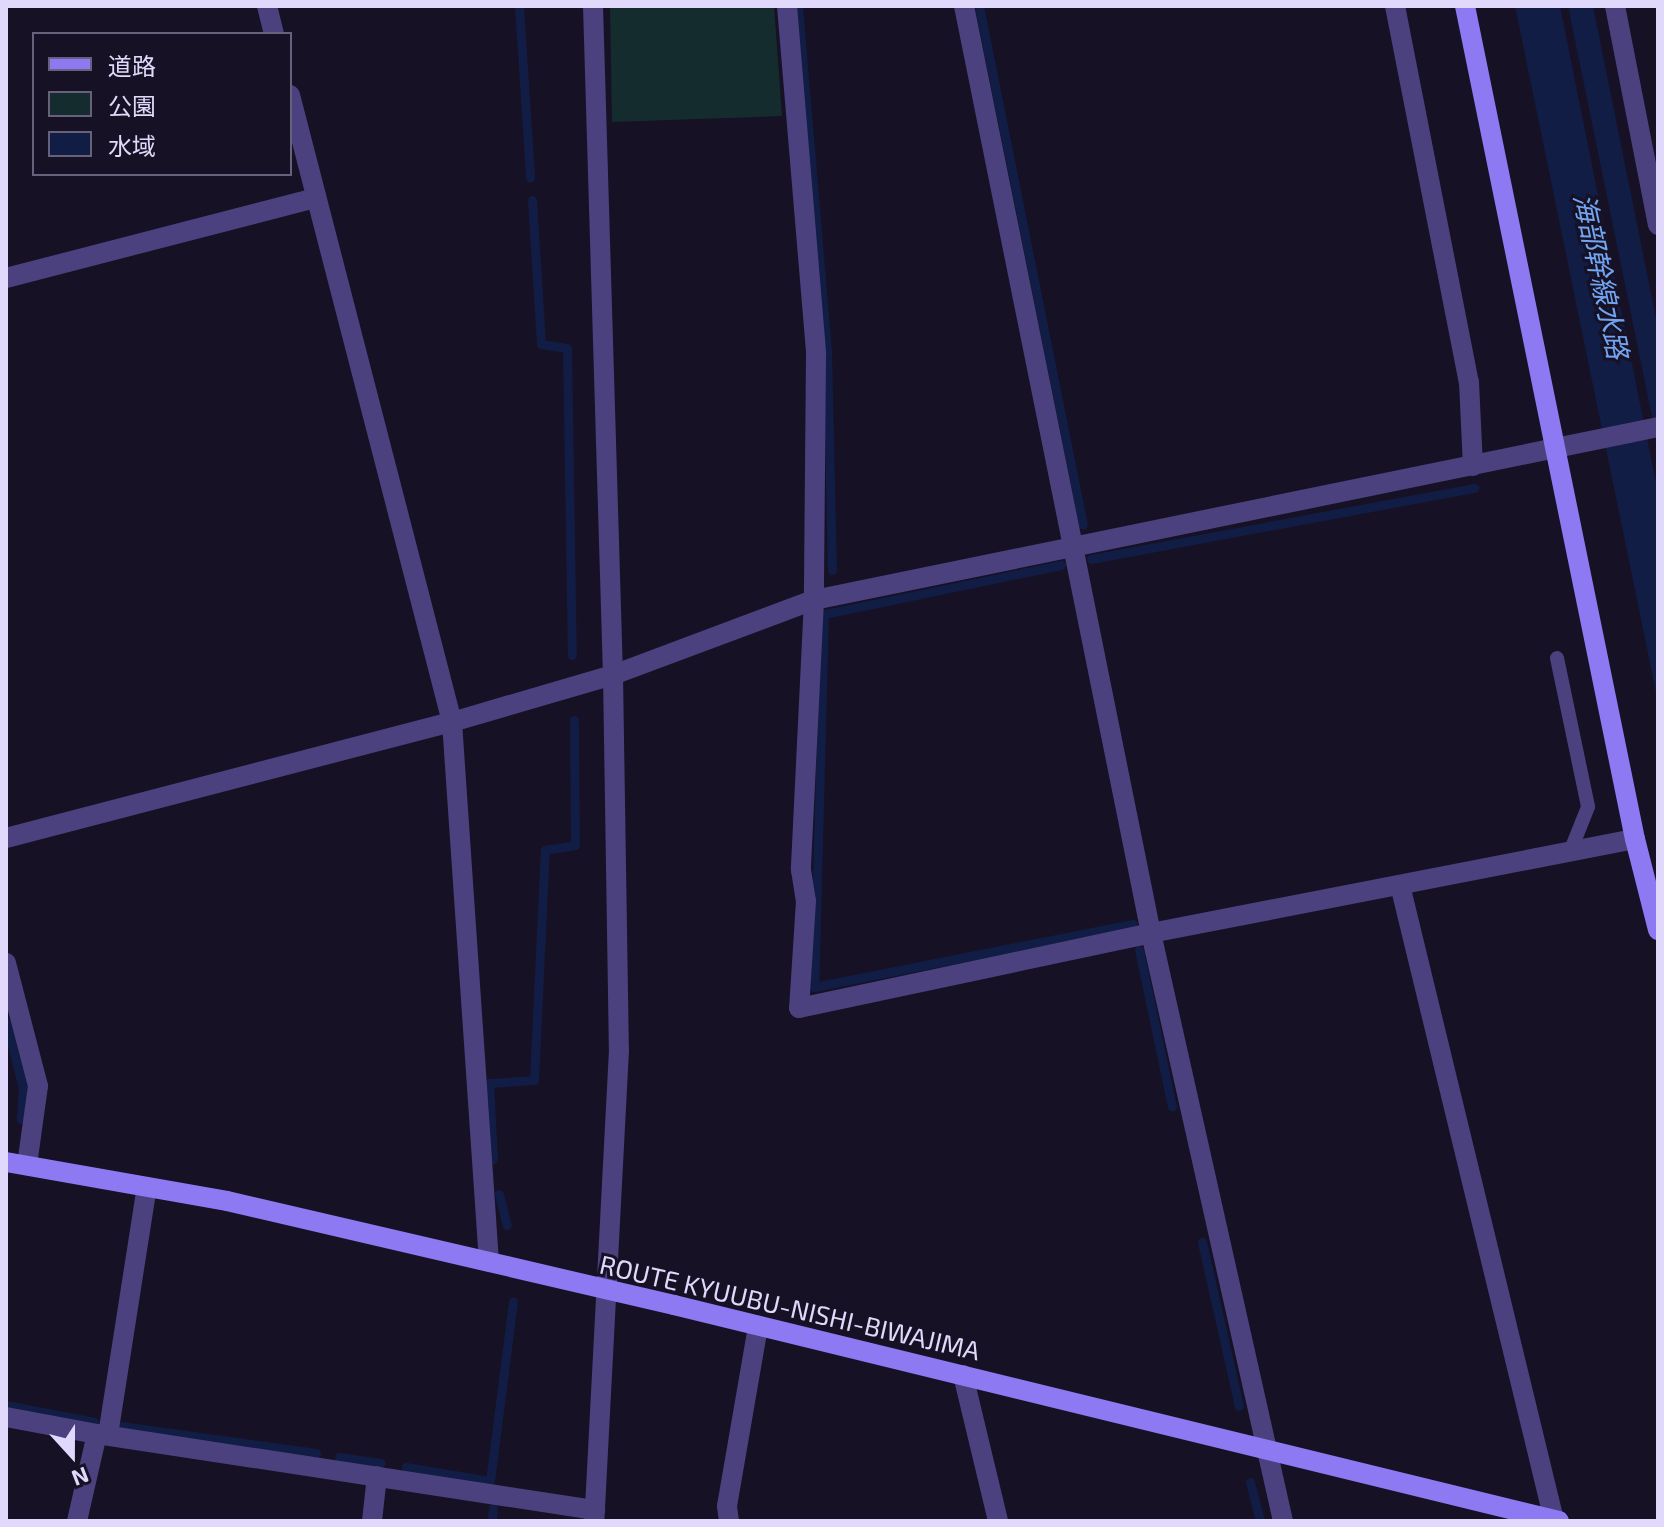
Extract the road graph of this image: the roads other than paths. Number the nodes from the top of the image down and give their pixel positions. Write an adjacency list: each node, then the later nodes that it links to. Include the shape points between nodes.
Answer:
1 (267, 6): 8 (street)
2 (593, 6): 19 (street)
3 (787, 6): 17 (street, via 816,354)
4 (964, 6): 16 (street)
5 (1395, 6): 15 (street, via 1469,382)
6 (1465, 6): 14 (main road)
7 (1615, 6): 11 (street)
8 (274, 32)
9 (292, 103): 10 (street)
10 (316, 198): 12 (street); 20 (street)
11 (1658, 225)
12 (6, 278)
13 (1658, 427): 14 (street)
14 (1555, 450): 15 (street); 22 (main road)
15 (1473, 466): 16 (street)
16 (1073, 549): 17 (street); 26 (street)
17 (814, 600): 19 (street); 26 (street, via 799,1008)
18 (1557, 658): 23 (lane, via 1588,807)
19 (613, 675): 20 (street); 32 (street, via 619,1050)
20 (452, 722): 21 (street); 31 (street)
21 (6, 838)
22 (1635, 839): 23 (street); 25 (main road)
23 (1570, 852): 24 (street)
24 (1400, 885): 26 (street); 40 (street)
25 (1658, 930)
26 (1151, 933): 37 (street)
27 (6, 963): 29 (street, via 38,1086)
28 (6, 1162): 29 (main road, ROUTE KYUUBU-NISHI-BIWAJIMA)
29 (27, 1165): 30 (main road, ROUTE KYUUBU-NISHI-BIWAJIMA)
30 (147, 1187): 31 (main road, ROUTE KYUUBU-NISHI-BIWAJIMA); 36 (street)
31 (489, 1262): 32 (main road, ROUTE KYUUBU-NISHI-BIWAJIMA)
32 (607, 1289): 33 (main road, ROUTE KYUUBU-NISHI-BIWAJIMA); 39 (street)
33 (758, 1326): 34 (main road, ROUTE KYUUBU-NISHI-BIWAJIMA); 43 (street, via 727,1506)
34 (963, 1375): 37 (main road, ROUTE KYUUBU-NISHI-BIWAJIMA); 44 (street)
35 (6, 1417): 36 (street)
36 (103, 1435): 38 (street); 41 (street)
37 (1264, 1447): 40 (main road, ROUTE KYUUBU-NISHI-BIWAJIMA); 45 (street)
38 (377, 1476): 39 (street); 42 (street)
39 (595, 1515)
40 (1556, 1520)
41 (77, 1521)
42 (372, 1521)
43 (729, 1521)
44 (998, 1521)
45 (1283, 1521)

